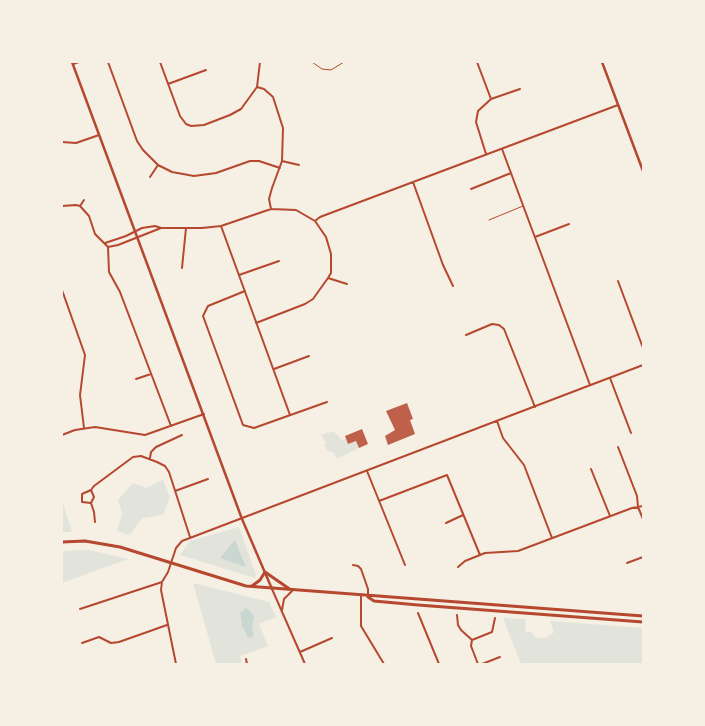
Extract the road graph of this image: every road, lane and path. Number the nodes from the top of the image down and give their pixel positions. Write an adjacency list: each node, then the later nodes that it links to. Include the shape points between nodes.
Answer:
1 (79, 62): 9 (street)
2 (108, 62): 21 (street, via 138,141 143,150)
3 (160, 62): 11 (street)
4 (260, 62): 12 (street)
5 (312, 62): 6 (path, via 322,69 331,70)
6 (344, 62)
7 (477, 62): 14 (street)
8 (602, 62): 15 (main road)
9 (72, 63): 16 (main road)
10 (206, 70): 11 (street)
11 (168, 84): 12 (street, via 183,121 196,127 230,116 241,109)
12 (258, 87): 20 (street, via 273,97 280,115 283,128)
13 (520, 89): 14 (street)
14 (491, 99): 19 (street, via 478,111 476,122)
15 (618, 105): 18 (street); 24 (main road)
16 (99, 135): 17 (street, via 76,143); 40 (main road)
17 (62, 142)
18 (502, 149): 19 (street); 25 (street)
19 (486, 154): 27 (street)
20 (282, 161): 22 (street); 23 (street)
21 (158, 164): 23 (street, via 172,172 194,176 216,173 250,161 259,161); 26 (street)
22 (299, 165)
23 (280, 168): 33 (street, via 269,199)
24 (643, 171)
25 (511, 173): 28 (street); 32 (street)
26 (150, 177)
27 (413, 182): 35 (street); 51 (street)
28 (471, 189)
29 (84, 200): 31 (street)
30 (62, 206): 31 (street)
31 (80, 206): 43 (street, via 89,216 96,234)
32 (523, 206): 34 (lane); 42 (street)
33 (271, 209): 35 (street, via 296,210); 37 (street)
34 (489, 220)
35 (315, 221): 48 (street, via 329,245 331,265)
36 (569, 224): 42 (street)
37 (221, 226): 39 (street); 47 (street)
38 (161, 228): 39 (street); 40 (street, via 155,226); 41 (street)
39 (186, 228): 46 (street)
40 (135, 231): 41 (main road); 43 (street)
41 (138, 237): 44 (street); 66 (main road)
42 (535, 237): 63 (street)
43 (105, 243): 44 (street)
44 (108, 247): 60 (street, via 109,272 120,292)
45 (279, 261): 47 (street)
46 (182, 268)
47 (239, 275): 53 (street)
48 (328, 278): 50 (street); 54 (street, via 313,299)
49 (618, 281): 56 (street)
50 (347, 284)
51 (453, 286)
52 (62, 290): 70 (street, via 86,355 80,395)
53 (245, 291): 54 (street); 67 (street, via 208,306 203,320 241,421 247,428 254,428)
54 (256, 323): 59 (street)
55 (466, 335): 65 (street, via 492,324 504,329)
56 (643, 348)
57 (309, 356): 59 (street)
58 (643, 365): 61 (street)
59 (274, 369): 67 (street)
60 (151, 374): 62 (street); 69 (street)
61 (610, 378): 63 (street); 71 (street)
62 (136, 379)
63 (590, 386): 65 (street)
64 (327, 402): 67 (street)
65 (535, 407): 68 (street)
66 (204, 414): 69 (street); 87 (main road)
67 (290, 415)
68 (497, 421): 77 (street); 92 (street, via 503,438 524,465)
69 (171, 426): 70 (street, via 145,435 106,428)
70 (84, 428): 72 (street)
71 (631, 433)
72 (62, 435)
73 (182, 435): 75 (street, via 156,447)
74 (618, 447): 84 (street)
75 (150, 458): 79 (street, via 133,457); 80 (street, via 165,466)
76 (591, 469): 86 (street)
77 (367, 471): 81 (street); 87 (street)
78 (208, 479): 80 (street)
79 (91, 490): 82 (street, via 94,497); 82 (street, via 82,496 82,502)
80 (175, 491): 91 (street)
81 (379, 501): 85 (street, via 447,475); 98 (street)
82 (91, 502): 89 (street)
83 (643, 506): 84 (street)
84 (638, 507): 86 (street); 88 (street)
85 (464, 515): 90 (street); 94 (street)
86 (610, 516): 92 (street)
87 (242, 519): 91 (street); 101 (main road)
88 (643, 519)
89 (95, 522)
90 (446, 522)
91 (190, 537): 96 (street, via 176,548)
92 (552, 538): 94 (street, via 512,553 493,552)
93 (62, 542): 96 (main road, via 96,542)
94 (480, 555): 100 (street, via 464,561)
95 (643, 557): 97 (street)
96 (171, 562): 102 (street); 103 (main road)
97 (628, 563)
98 (405, 564)
99 (353, 565): 107 (street, via 361,569)
100 (458, 567)
101 (265, 572): 103 (main road, via 260,580); 104 (main road); 105 (main road)
102 (162, 582): 108 (street); 115 (street)
103 (250, 587): 104 (main road)
104 (272, 589): 105 (main road); 109 (street)
105 (292, 591): 106 (main road); 109 (street, via 284,599)
106 (361, 596): 107 (main road); 125 (street, via 361,626)
107 (368, 597): 112 (main road); 114 (main road, via 374,601)
108 (80, 609)
109 (282, 612): 119 (street)
110 (418, 613): 126 (street)
111 (457, 616): 117 (street, via 461,630)
112 (643, 616)
113 (495, 618): 117 (street, via 492,632)
114 (643, 622)
115 (167, 625): 118 (street, via 118,642 111,643 99,637); 122 (street)
116 (332, 638): 119 (street)
117 (472, 640): 127 (street)
118 (82, 643)
119 (300, 652): 124 (street)
120 (500, 657): 128 (street)
121 (246, 659): 123 (street)
122 (176, 664)
123 (247, 664)
124 (305, 664)
125 (384, 664)
126 (439, 664)
127 (478, 664)
128 (482, 664)

